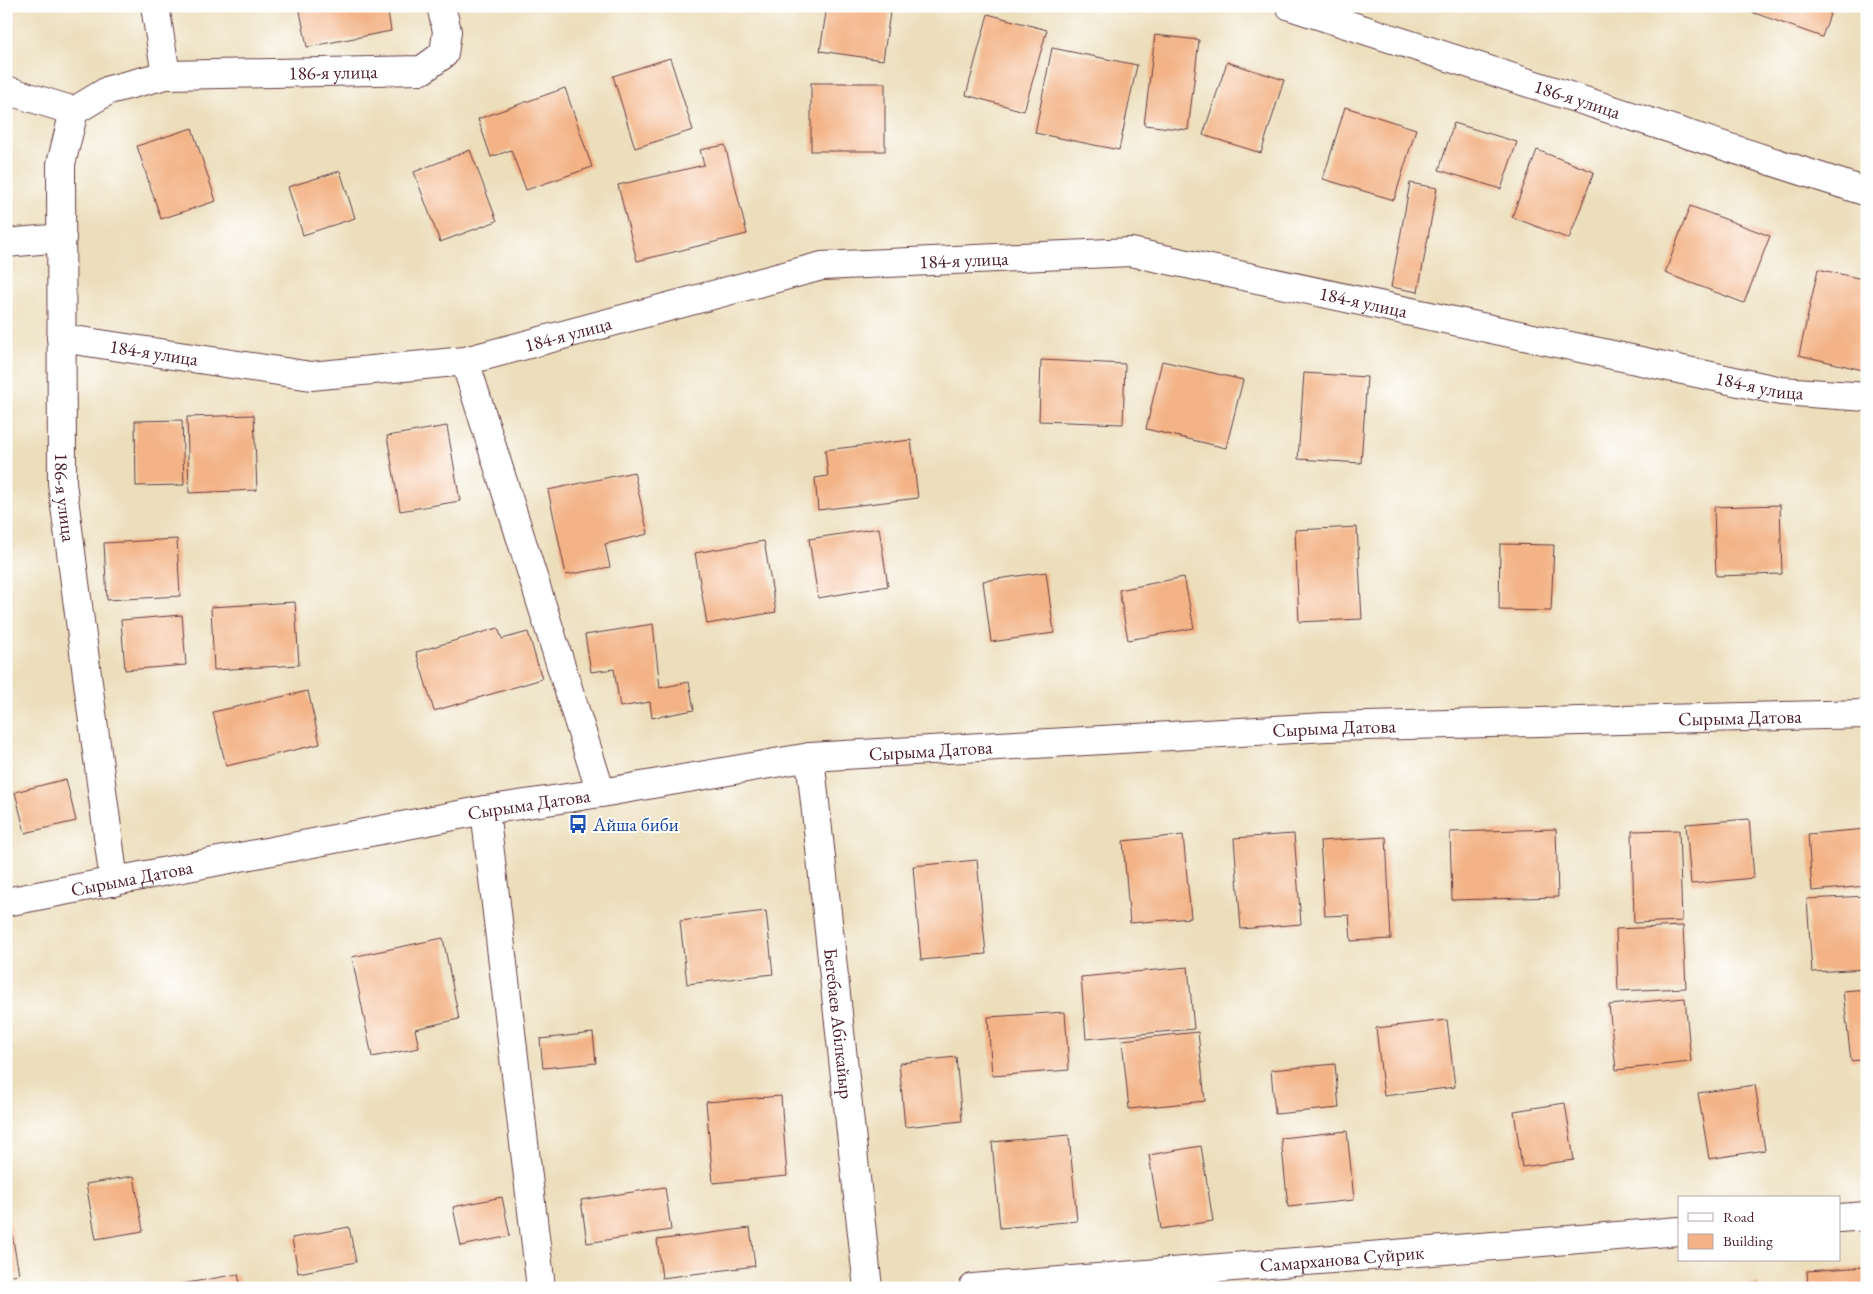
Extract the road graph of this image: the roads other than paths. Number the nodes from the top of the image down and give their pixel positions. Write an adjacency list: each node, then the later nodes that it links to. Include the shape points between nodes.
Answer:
1 (155, 6): 4 (street)
2 (441, 6): 4 (street, 186-я улица, via 448,31 444,54 422,70)
3 (1290, 6): 7 (street, 186-я улица)
4 (166, 75): 6 (street, 186-я улица, via 109,90)
5 (6, 90): 6 (street)
6 (74, 110): 8 (street, 186-я улица, via 61,164)
7 (1867, 192)
8 (62, 238): 9 (street); 10 (street, 186-я улица)
9 (6, 242)
10 (61, 338): 11 (street, 184-я улица, via 311,376); 17 (street, 186-я улица, via 62,483)
11 (465, 361): 12 (street, 184-я улица, via 822,266 1131,252 1781,391); 15 (street)
12 (1867, 397)
13 (1867, 714): 14 (street, Сырыма Датова, via 1326,727)
14 (810, 757): 15 (street, Сырыма Датова); 23 (street, Бегебаев Абілкайыр)
15 (601, 794): 16 (street, Сырыма Датова)
16 (485, 810): 17 (street, Сырыма Датова); 22 (street)
17 (114, 882): 18 (street, Сырыма Датова)
18 (6, 902)
19 (1867, 1216): 20 (street)
20 (1840, 1218)
21 (1678, 1231): 24 (street, Самарханова Суйрик)
22 (541, 1288)
23 (868, 1288)
24 (973, 1288)

